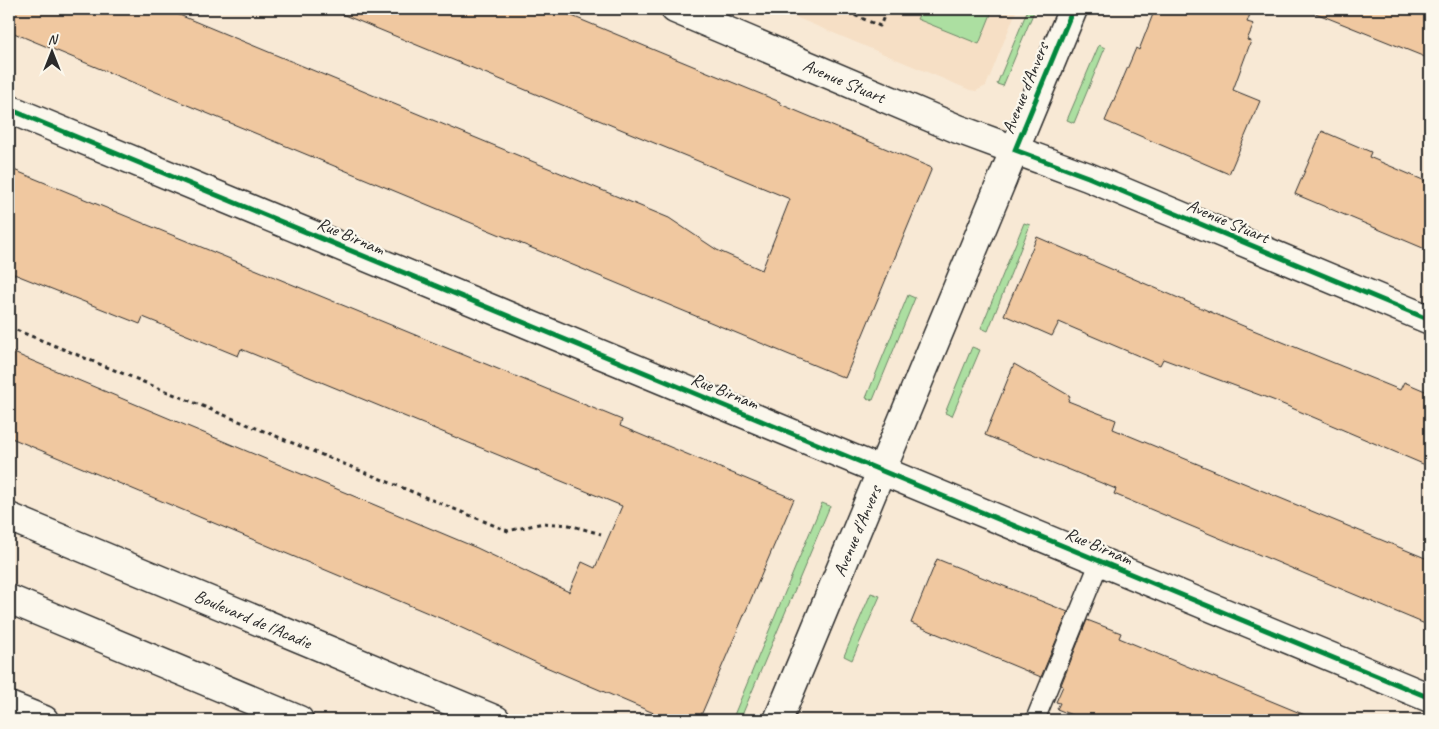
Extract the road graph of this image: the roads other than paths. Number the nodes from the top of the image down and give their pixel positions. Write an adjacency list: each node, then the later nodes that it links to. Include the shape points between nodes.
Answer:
1 (675, 9): 4 (street, Avenue Stuart)
2 (1073, 9): 4 (street, Avenue d'Anvers)
3 (9, 109): 6 (street, Rue Birnam)
4 (1015, 150): 5 (street, Avenue Stuart, via 1088,177); 6 (street, Avenue d'Anvers)
5 (1430, 320)
6 (882, 471): 8 (street, Rue Birnam); 15 (street, Avenue d'Anvers)
7 (9, 517): 14 (street, Boulevard de l'Acadie)
8 (1100, 561): 10 (street, Rue Birnam); 16 (lane)
9 (9, 599): 13 (street)
10 (1430, 698)
11 (9, 706): 12 (street)
12 (44, 720)
13 (299, 720)
14 (496, 720)
15 (778, 720)
16 (1035, 720)

